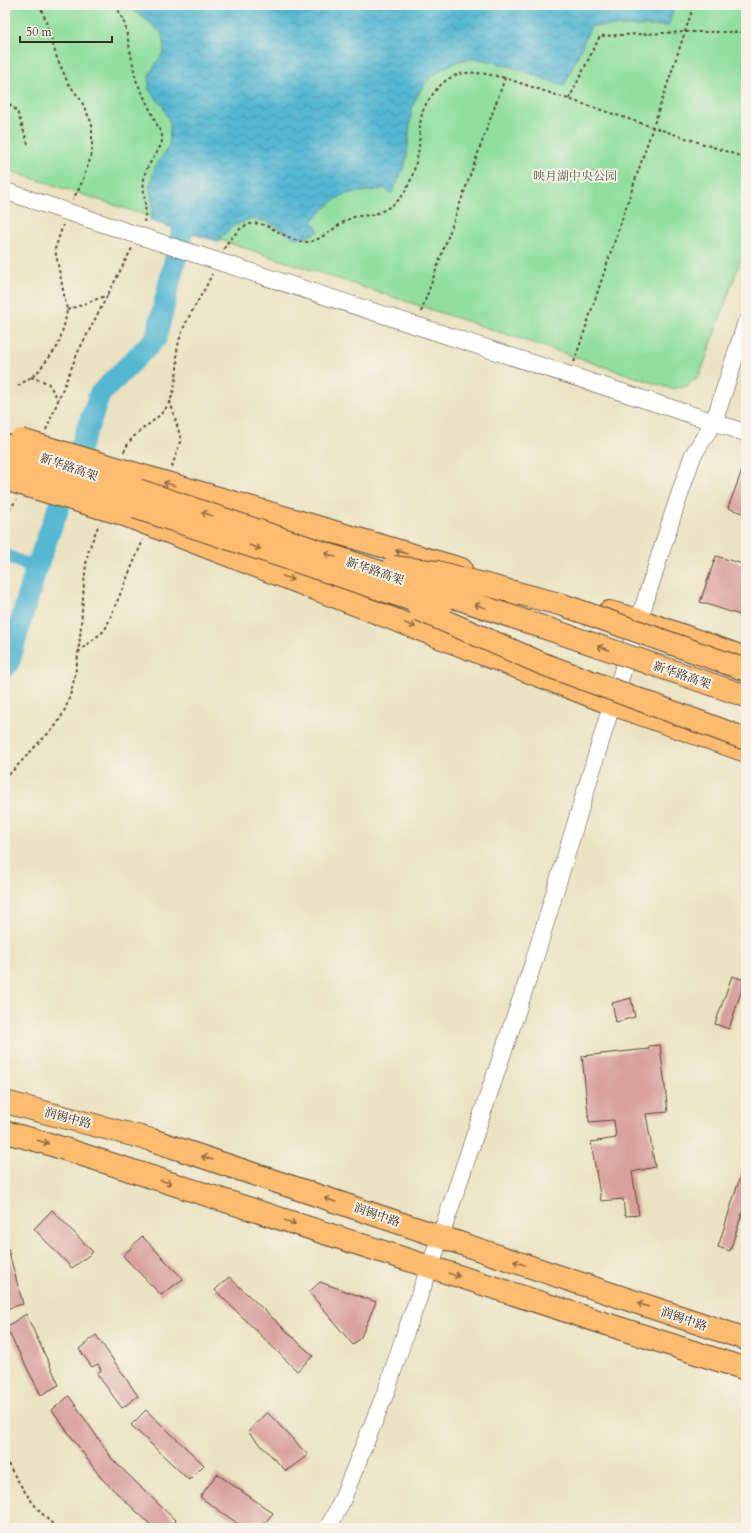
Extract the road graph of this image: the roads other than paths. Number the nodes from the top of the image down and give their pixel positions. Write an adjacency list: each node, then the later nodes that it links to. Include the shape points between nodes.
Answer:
1 (5, 191): 3 (street, bridge, via 64,218 220,260)
2 (746, 323): 3 (street)
3 (714, 422): 4 (street); 8 (street, via 693,455)
4 (746, 433)
5 (9, 440): 7 (main road, 新华路高架, one-way to 5, bridge); 8 (main road, one-way to 5, bridge, via 167,484 128,463)
6 (10, 481): 7 (main road, 新华路高架, one-way to 7, bridge); 12 (main road, one-way to 12, bridge, via 111,516 149,525)
7 (348, 570): 10 (main road, bridge, via 437,572 563,605); 11 (main road, 新华路高架, one-way to 7, bridge); 13 (main road, 新华路高架, bridge); 14 (main road, bridge, via 543,664)
8 (639, 620): 9 (main road); 12 (street)
9 (746, 658)
10 (746, 670)
11 (746, 696)
12 (612, 704): 15 (main road); 18 (street, via 533,964)
13 (746, 712)
14 (746, 739)
15 (746, 752)
16 (5, 1102): 18 (main road, 润锡中路, one-way to 16, via 152,1140)
17 (5, 1132): 19 (main road, one-way to 19)
18 (440, 1237): 19 (street); 20 (main road, 润锡中路, one-way to 18)
19 (430, 1267): 21 (main road, one-way to 21); 22 (street, via 387,1389 340,1505)
20 (746, 1340)
21 (746, 1369)
22 (328, 1528)

